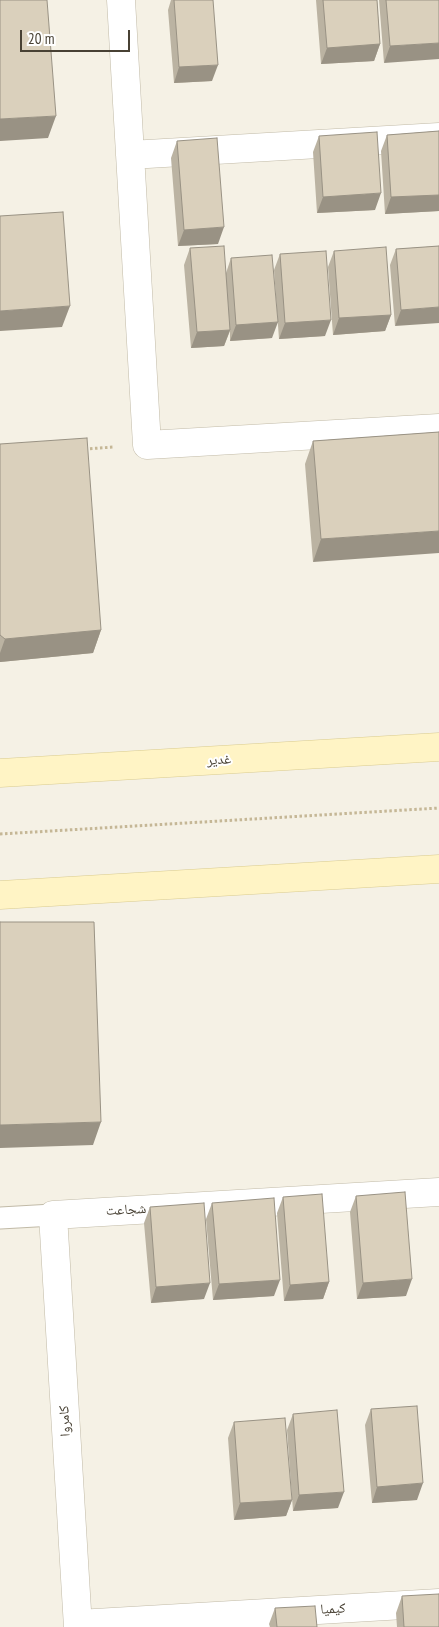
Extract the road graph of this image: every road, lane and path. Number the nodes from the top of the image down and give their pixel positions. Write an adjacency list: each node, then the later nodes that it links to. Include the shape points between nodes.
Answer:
1 (121, 0): 3 (street)
2 (439, 137): 3 (street)
3 (130, 155): 5 (street)
4 (439, 428): 5 (street)
5 (147, 445): 6 (path)
6 (78, 449)
7 (439, 747): 8 (main road, غدیر)
8 (0, 773)
9 (439, 808): 10 (path)
10 (0, 834)
11 (439, 869): 12 (main road)
12 (0, 895)
13 (439, 1192): 14 (street, شجاعت)
14 (53, 1215): 15 (lane); 17 (street, کامروا)
15 (0, 1218)
16 (439, 1603): 17 (street, کیمیا)
17 (78, 1626)

